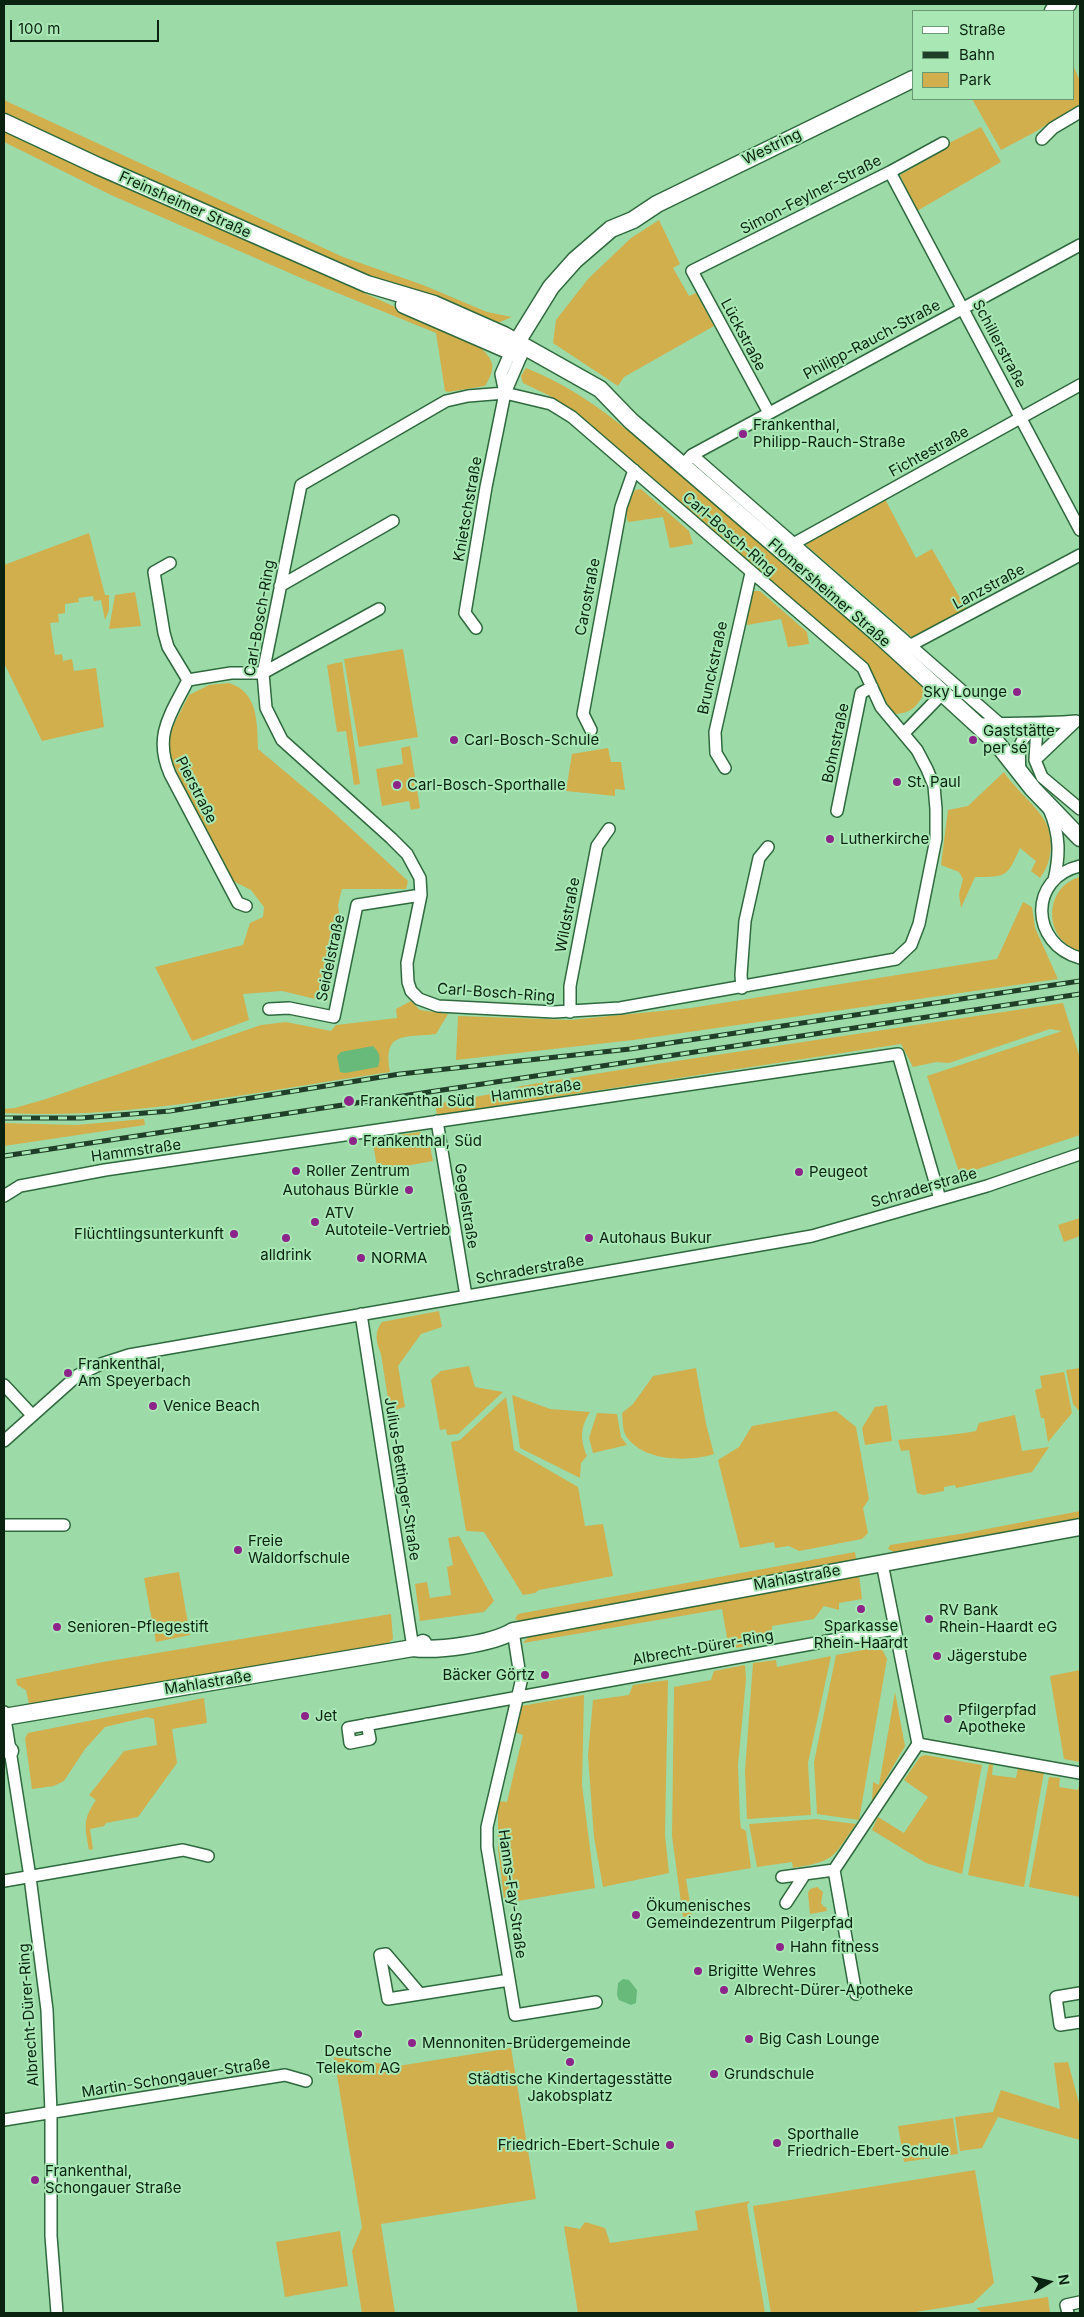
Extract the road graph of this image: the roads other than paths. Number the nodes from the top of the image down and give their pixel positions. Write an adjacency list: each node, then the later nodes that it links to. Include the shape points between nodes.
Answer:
1 (1068, 4): 2 (main road)
2 (1054, 10)
3 (912, 79): 12 (main road, Westring, via 611,229 574,260 551,287)
4 (1080, 112): 6 (street, via 1053,128)
5 (4, 122): 12 (main road, Freinsheimer Straße, via 367,284 434,304)
6 (1042, 139)
7 (943, 143): 8 (street, Simon-Feylner-Straße)
8 (890, 172): 10 (street, Simon-Feylner-Straße); 11 (street, Schillerstraße)
9 (1080, 245): 11 (street, Philipp-Rauch-Straße)
10 (692, 271): 15 (street, Lückstraße)
11 (963, 308): 15 (street, Philipp-Rauch-Straße); 16 (street, Schillerstraße)
12 (519, 349): 14 (street); 17 (main road, Flomersheimer Straße, via 600,388 631,422)
13 (1080, 385): 16 (street, Fichtestraße)
14 (506, 393): 18 (street, Carl-Bosch-Ring, via 552,404); 25 (street, Carl-Bosch-Ring, via 446,401 301,485); 27 (street, Knietschstraße, via 464,613)
15 (768, 413): 17 (street, Philipp-Rauch-Straße)
16 (1021, 418): 20 (street, Schillerstraße); 21 (street, Fichtestraße)
17 (687, 461): 21 (street, Flomersheimer Straße); 32 (main road, Flomersheimer Straße)
18 (634, 470): 24 (street, Carl-Bosch-Ring); 37 (street, Carostraße, via 621,507 582,714)
19 (393, 521): 25 (street)
20 (1080, 530)
21 (793, 544): 28 (street, Flomersheimer Straße)
22 (1080, 555): 28 (street, Lanzstraße)
23 (170, 563): 30 (street, via 154,572 168,647)
24 (751, 573): 31 (street, Carl-Bosch-Ring, via 862,668); 40 (street, Brunckstraße, via 715,732 716,753)
25 (280, 586): 29 (street, Carl-Bosch-Ring)
26 (379, 609): 29 (street)
27 (476, 628)
28 (911, 645): 35 (street, Flomersheimer Straße)
29 (263, 674): 30 (street, via 231,673); 50 (street, Carl-Bosch-Ring, via 266,708 282,740 407,854 420,878)
30 (188, 680): 51 (street, Pierstraße, via 164,727 163,759 238,903)
31 (872, 687): 38 (street, Carl-Bosch-Ring, via 881,707); 44 (street, Bohnstraße, via 861,693)
32 (942, 694): 34 (main road, Flomersheimer Straße); 38 (street)
33 (1078, 721): 36 (street); 39 (street)
34 (976, 724): 35 (street); 41 (main road, Flomersheimer Straße, via 1001,747)
35 (1000, 724): 36 (street, via 1026,722)
36 (1037, 725): 39 (street); 41 (street, via 1021,740)
37 (591, 730)
38 (904, 733): 53 (street, Carl-Bosch-Ring, via 934,786 937,822 919,924 911,945 896,959 886,962)
39 (1035, 760): 43 (street, via 1042,777)
40 (725, 768)
41 (1020, 773): 42 (main road, Flomersheimer Straße)
42 (1048, 805): 46 (main road, Flomersheimer Straße); 49 (street, via 1059,841)
43 (1080, 809)
44 (837, 811)
45 (609, 829): 55 (street, Wildstraße, via 596,846 570,986)
46 (1080, 838)
47 (768, 847): 53 (street, via 758,858 745,921)
48 (1080, 866): 49 (street, via 1066,870)
49 (1054, 880): 52 (street, via 1045,893 1041,912 1045,929 1062,951)
50 (421, 895): 54 (street, Seidelstraße, via 358,905 334,1017 290,1008); 55 (street, Carl-Bosch-Ring, via 407,971 409,987 419,999 451,1008)
51 (246, 906)
52 (1080, 958)
53 (742, 988): 55 (street, Carl-Bosch-Ring, via 620,1008)
54 (269, 1009)
55 (570, 1012)
56 (436, 1121): 58 (street, Hammstraße, via 43,1180 20,1186); 59 (street, Hammstraße, via 898,1054); 60 (street, Gegelstraße)
57 (1080, 1154): 59 (street, Schraderstraße)
58 (4, 1196)
59 (940, 1199): 60 (street, Schraderstraße, via 812,1236)
60 (466, 1296): 61 (street, Schraderstraße)
61 (361, 1314): 63 (street, Schraderstraße, via 129,1355 78,1375); 71 (street, Julius-Bettinger-Straße)
62 (4, 1385): 63 (street)
63 (32, 1415): 64 (street, Schraderstraße)
64 (4, 1441)
65 (4, 1525): 66 (street)
66 (64, 1525)
67 (1080, 1527): 68 (main road, Mahlastraße)
68 (882, 1563): 69 (street); 70 (main road, Mahlastraße)
69 (894, 1629): 72 (street, Albrecht-Dürer-Ring); 75 (street)
70 (513, 1631): 71 (main road, Mahlastraße, via 494,1630 427,1641); 72 (street, Hanns-Fay-Straße, via 521,1682)
71 (413, 1648): 73 (main road, Mahlastraße)
72 (518, 1696): 74 (street); 85 (street, Hanns-Fay-Straße, via 487,1827 487,1847)
73 (4, 1715): 76 (street, Albrecht-Dürer-Ring)
74 (367, 1724)
75 (918, 1744): 77 (street); 79 (street)
76 (7, 1748): 81 (street, Albrecht-Dürer-Ring)
77 (1080, 1772)
78 (208, 1856): 81 (street, via 183,1850)
79 (834, 1870): 80 (street); 88 (street)
80 (805, 1874): 82 (street); 84 (street)
81 (30, 1877): 83 (street); 92 (street, Albrecht-Dürer-Ring, via 47,2010)
82 (782, 1877)
83 (4, 1881)
84 (786, 1903)
85 (509, 1980): 87 (street, Hanns-Fay-Straße); 89 (street, Hanns-Fay-Straße, via 515,2015)
86 (1080, 1993): 90 (street, via 1056,1997 1060,2025)
87 (420, 1994)
88 (856, 1994)
89 (596, 2002)
90 (1080, 2022)
91 (306, 2081): 92 (street, Martin-Schongauer-Straße, via 285,2075)
92 (51, 2113): 93 (street, Martin-Schongauer-Straße); 95 (street, Albrecht-Dürer-Ring, via 51,2236)
93 (4, 2120)
94 (1080, 2302): 96 (street, via 1066,2305)
95 (57, 2313)
96 (1068, 2313)

